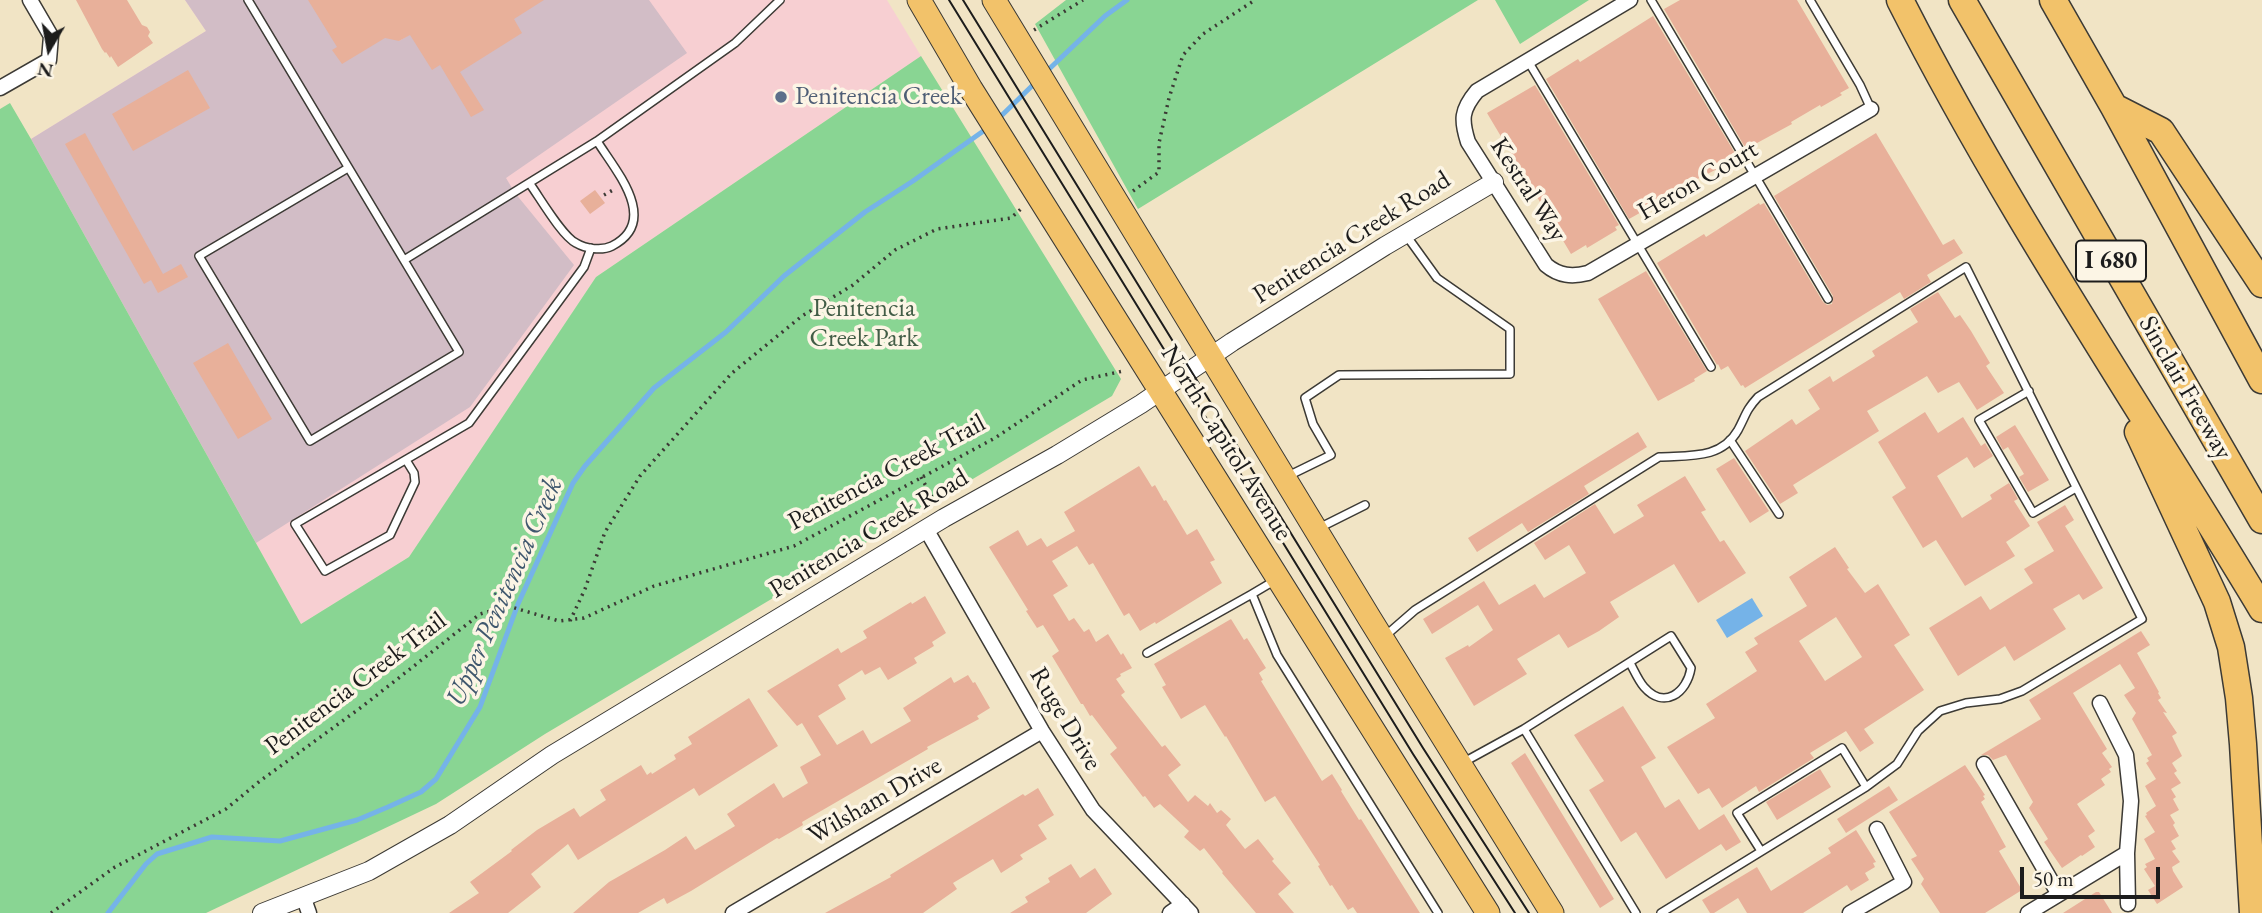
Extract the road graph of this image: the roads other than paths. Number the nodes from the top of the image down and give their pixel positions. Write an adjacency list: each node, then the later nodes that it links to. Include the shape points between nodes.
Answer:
1 (30, 0): 13 (street, via 51,36 49,60)
2 (248, 0): 17 (lane)
3 (780, 0): 16 (lane, via 735,43)
4 (919, 0): 32 (main road, North Capitol Avenue, via 1029,199)
5 (1630, 0): 12 (street)
6 (1651, 0): 18 (lane)
7 (1810, 0): 15 (lane)
8 (1900, 0): 28 (highway, via 1982,153)
9 (1962, 0): 40 (highway, Sinclair Freeway / I 680)
10 (2053, 0): 14 (highway, I 680)
11 (1000, 4): 29 (main road, North Capitol Avenue)
12 (1528, 61): 19 (street, Kestral Way, via 1477,91 1464,113 1468,142); 22 (lane)
13 (0, 88)
14 (2114, 107): 26 (highway, via 2161,131); 31 (highway, I 680)
15 (1871, 109): 18 (street, Heron Court)
16 (597, 141): 20 (lane); 23 (lane, via 635,209 619,242 605,249)
17 (348, 168): 24 (lane); 24 (lane, via 199,256 310,441 459,352)
18 (1756, 176): 22 (street, Heron Court); 27 (lane)
19 (1494, 182): 21 (street, Penitencia Creek Road); 25 (street, Kestral Way)
20 (530, 184): 23 (lane, via 566,234); 24 (lane)
21 (1405, 234): 29 (street, Penitencia Creek Road); 36 (lane, via 1437,278 1510,329 1510,374 1339,375 1305,398 1313,424 1331,455)
22 (1637, 245): 25 (street, Heron Court, via 1575,276); 30 (lane)
23 (591, 248): 35 (lane, via 584,267 469,423)
24 (404, 260)
25 (1546, 265)
26 (2262, 284)
27 (1828, 299)
28 (2090, 329): 45 (highway); 72 (highway, via 2217,602 2231,646 2243,744)
29 (1211, 356): 32 (street, Penitencia Creek Road); 36 (main road, North Capitol Avenue)
30 (1711, 367)
31 (2262, 380)
32 (1161, 391): 41 (street, Penitencia Creek Road); 43 (main road, North Capitol Avenue)
33 (2029, 391): 34 (lane, via 1966,267 1758,397); 37 (lane); 37 (lane, via 1979,420 2034,513)
34 (1730, 440): 39 (lane); 46 (lane, via 1700,457 1659,457 1415,610)
35 (406, 460): 35 (lane, via 295,524 325,571 390,535 415,482)
36 (1284, 478): 42 (main road, North Capitol Avenue)
37 (2076, 488): 54 (lane, via 2142,619 2022,691 1940,711 1918,731 1897,764)
38 (1365, 505): 42 (lane)
39 (1779, 514)
40 (2262, 520)
41 (926, 529): 51 (street, Ruge Drive); 59 (street, Penitencia Creek Road, via 552,755 450,825)
42 (1316, 530): 46 (main road, North Capitol Avenue)
43 (1278, 579): 44 (lane); 66 (main road, North Capitol Avenue)
44 (1252, 594): 47 (lane); 65 (lane, via 1277,655)
45 (2262, 609)
46 (1383, 639): 52 (main road, North Capitol Avenue)
47 (1147, 653)
48 (1630, 663): 48 (lane, via 1671,636 1691,668 1686,686 1666,698 1644,687); 50 (lane)
49 (2101, 703): 57 (street, via 2126,755 2131,801)
50 (1524, 729): 52 (lane); 68 (lane)
51 (1042, 731): 61 (street, Ruge Drive, via 1093,810); 63 (street, Wilsham Drive)
52 (1460, 764): 67 (main road, North Capitol Avenue)
53 (1984, 764): 58 (street)
54 (1866, 787): 56 (lane); 56 (lane, via 1842,748 1737,813)
55 (1877, 829): 70 (street, via 1904,882)
56 (1761, 851): 69 (lane)
57 (2127, 853): 58 (street); 60 (street)
58 (2058, 893): 71 (street)
59 (306, 904): 62 (street, Penitencia Creek Road)
60 (2128, 904)
61 (1187, 909): 64 (street)
62 (262, 913)
63 (733, 913)
64 (1170, 913)
65 (1438, 913)
66 (1488, 913)
67 (1552, 913)
68 (1636, 913)
69 (1661, 913)
70 (1850, 913)
71 (2028, 913)
72 (2253, 913)

